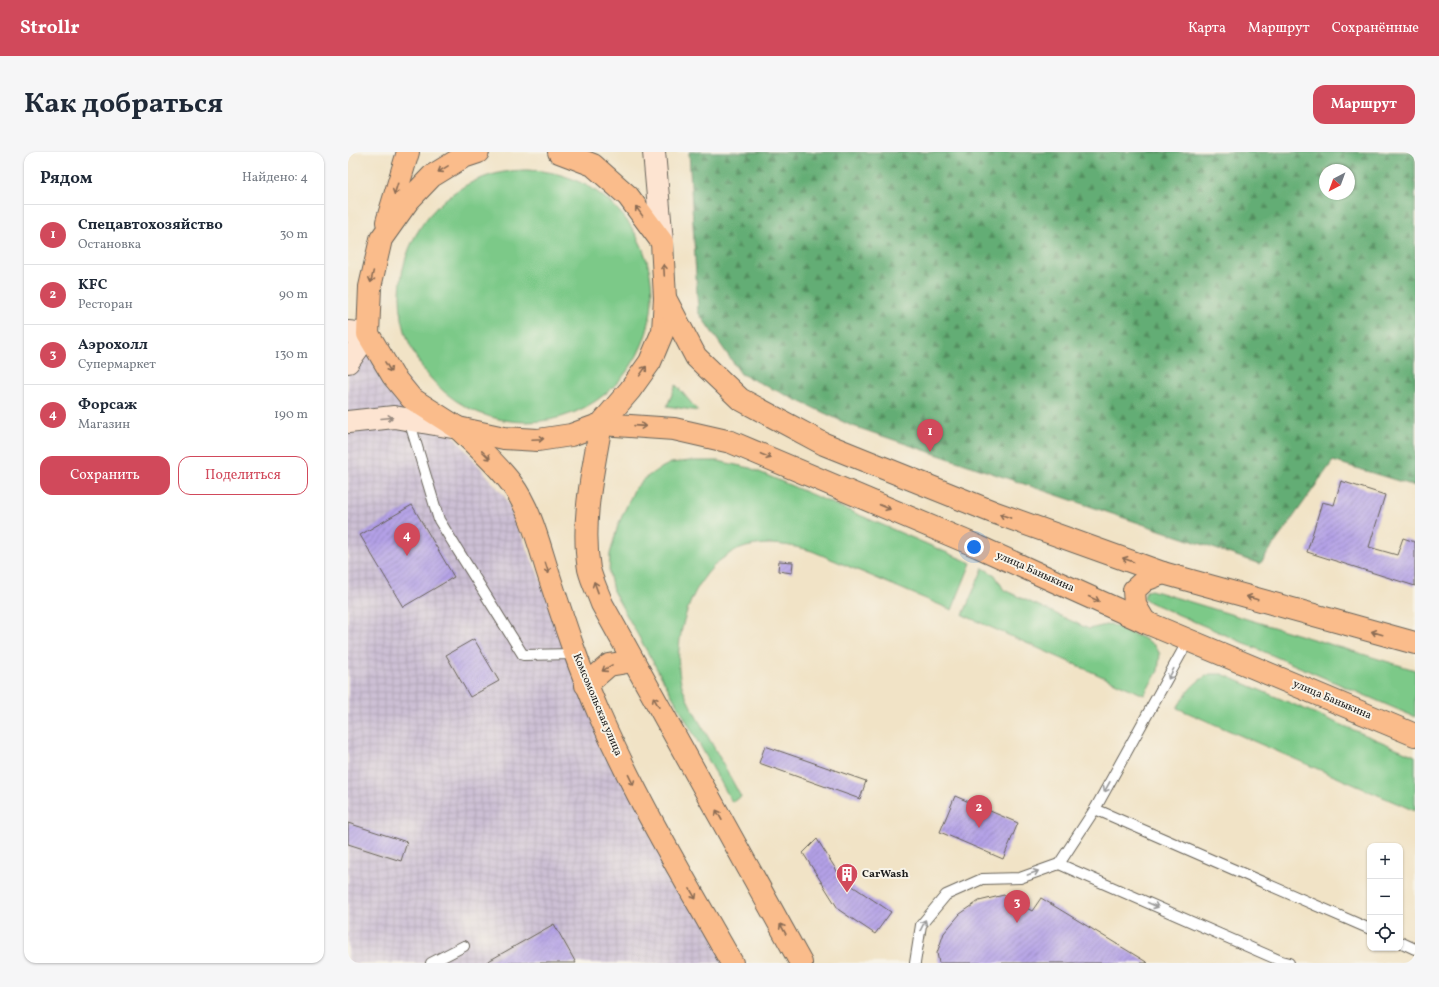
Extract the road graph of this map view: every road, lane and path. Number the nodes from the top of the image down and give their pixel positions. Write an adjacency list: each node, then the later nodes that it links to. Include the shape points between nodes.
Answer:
1 (408, 152): 5 (main road, one-way to 5)
2 (478, 152): 5 (main road, one-way to 5, via 463,157 432,176 408,201)
3 (559, 152): 6 (main road, one-way to 3, via 628,196 593,165)
4 (654, 152): 6 (street)
5 (381, 239): 8 (main road, one-way to 8)
6 (662, 242): 7 (main road, one-way to 6)
7 (665, 298): 12 (main road, one-way to 7, via 650,362 663,331); 14 (main road, one-way to 7, via 993,512 824,444 740,399 696,356)
8 (358, 333): 9 (street); 13 (main road, one-way to 13, via 411,398)
9 (348, 362)
10 (408, 420): 11 (street, one-way to 10, via 394,417); 13 (street); 18 (lane, via 439,520 523,655)
11 (348, 422)
12 (601, 424): 13 (main road, one-way to 12, via 504,438 538,440 571,435); 15 (main road, улица Баныкина, one-way to 15, via 674,429 731,442 980,547); 19 (main road, one-way to 12, via 602,604 590,570 587,532 590,491)
13 (458, 428): 18 (main road, Комсомольская улица, one-way to 18, via 512,484 529,513)
14 (1164, 573): 15 (main road, via 1145,580 1134,590 1135,605); 17 (main road, one-way to 14)
15 (1145, 622): 16 (main road, улица Баныкина)
16 (1189, 639): 21 (main road, улица Баныкина); 22 (lane, one-way to 22)
17 (1415, 643)
18 (575, 654): 20 (main road, Комсомольская улица)
19 (633, 660): 20 (main road, one-way to 20, via 609,665); 30 (main road, one-way to 19)
20 (586, 685): 29 (main road, Комсомольская улица, one-way to 29, via 640,797)
21 (1415, 735)
22 (1095, 809): 23 (lane); 24 (lane)
23 (1059, 864): 31 (lane, one-way to 23, via 921,925 946,895 982,879 1020,878); 32 (lane, one-way to 32)
24 (1367, 928)
25 (1403, 943): 27 (lane)
26 (464, 946): 28 (lane)
27 (1415, 949)
28 (431, 963)
29 (732, 963)
30 (801, 963)
31 (915, 963)
32 (1289, 963)

